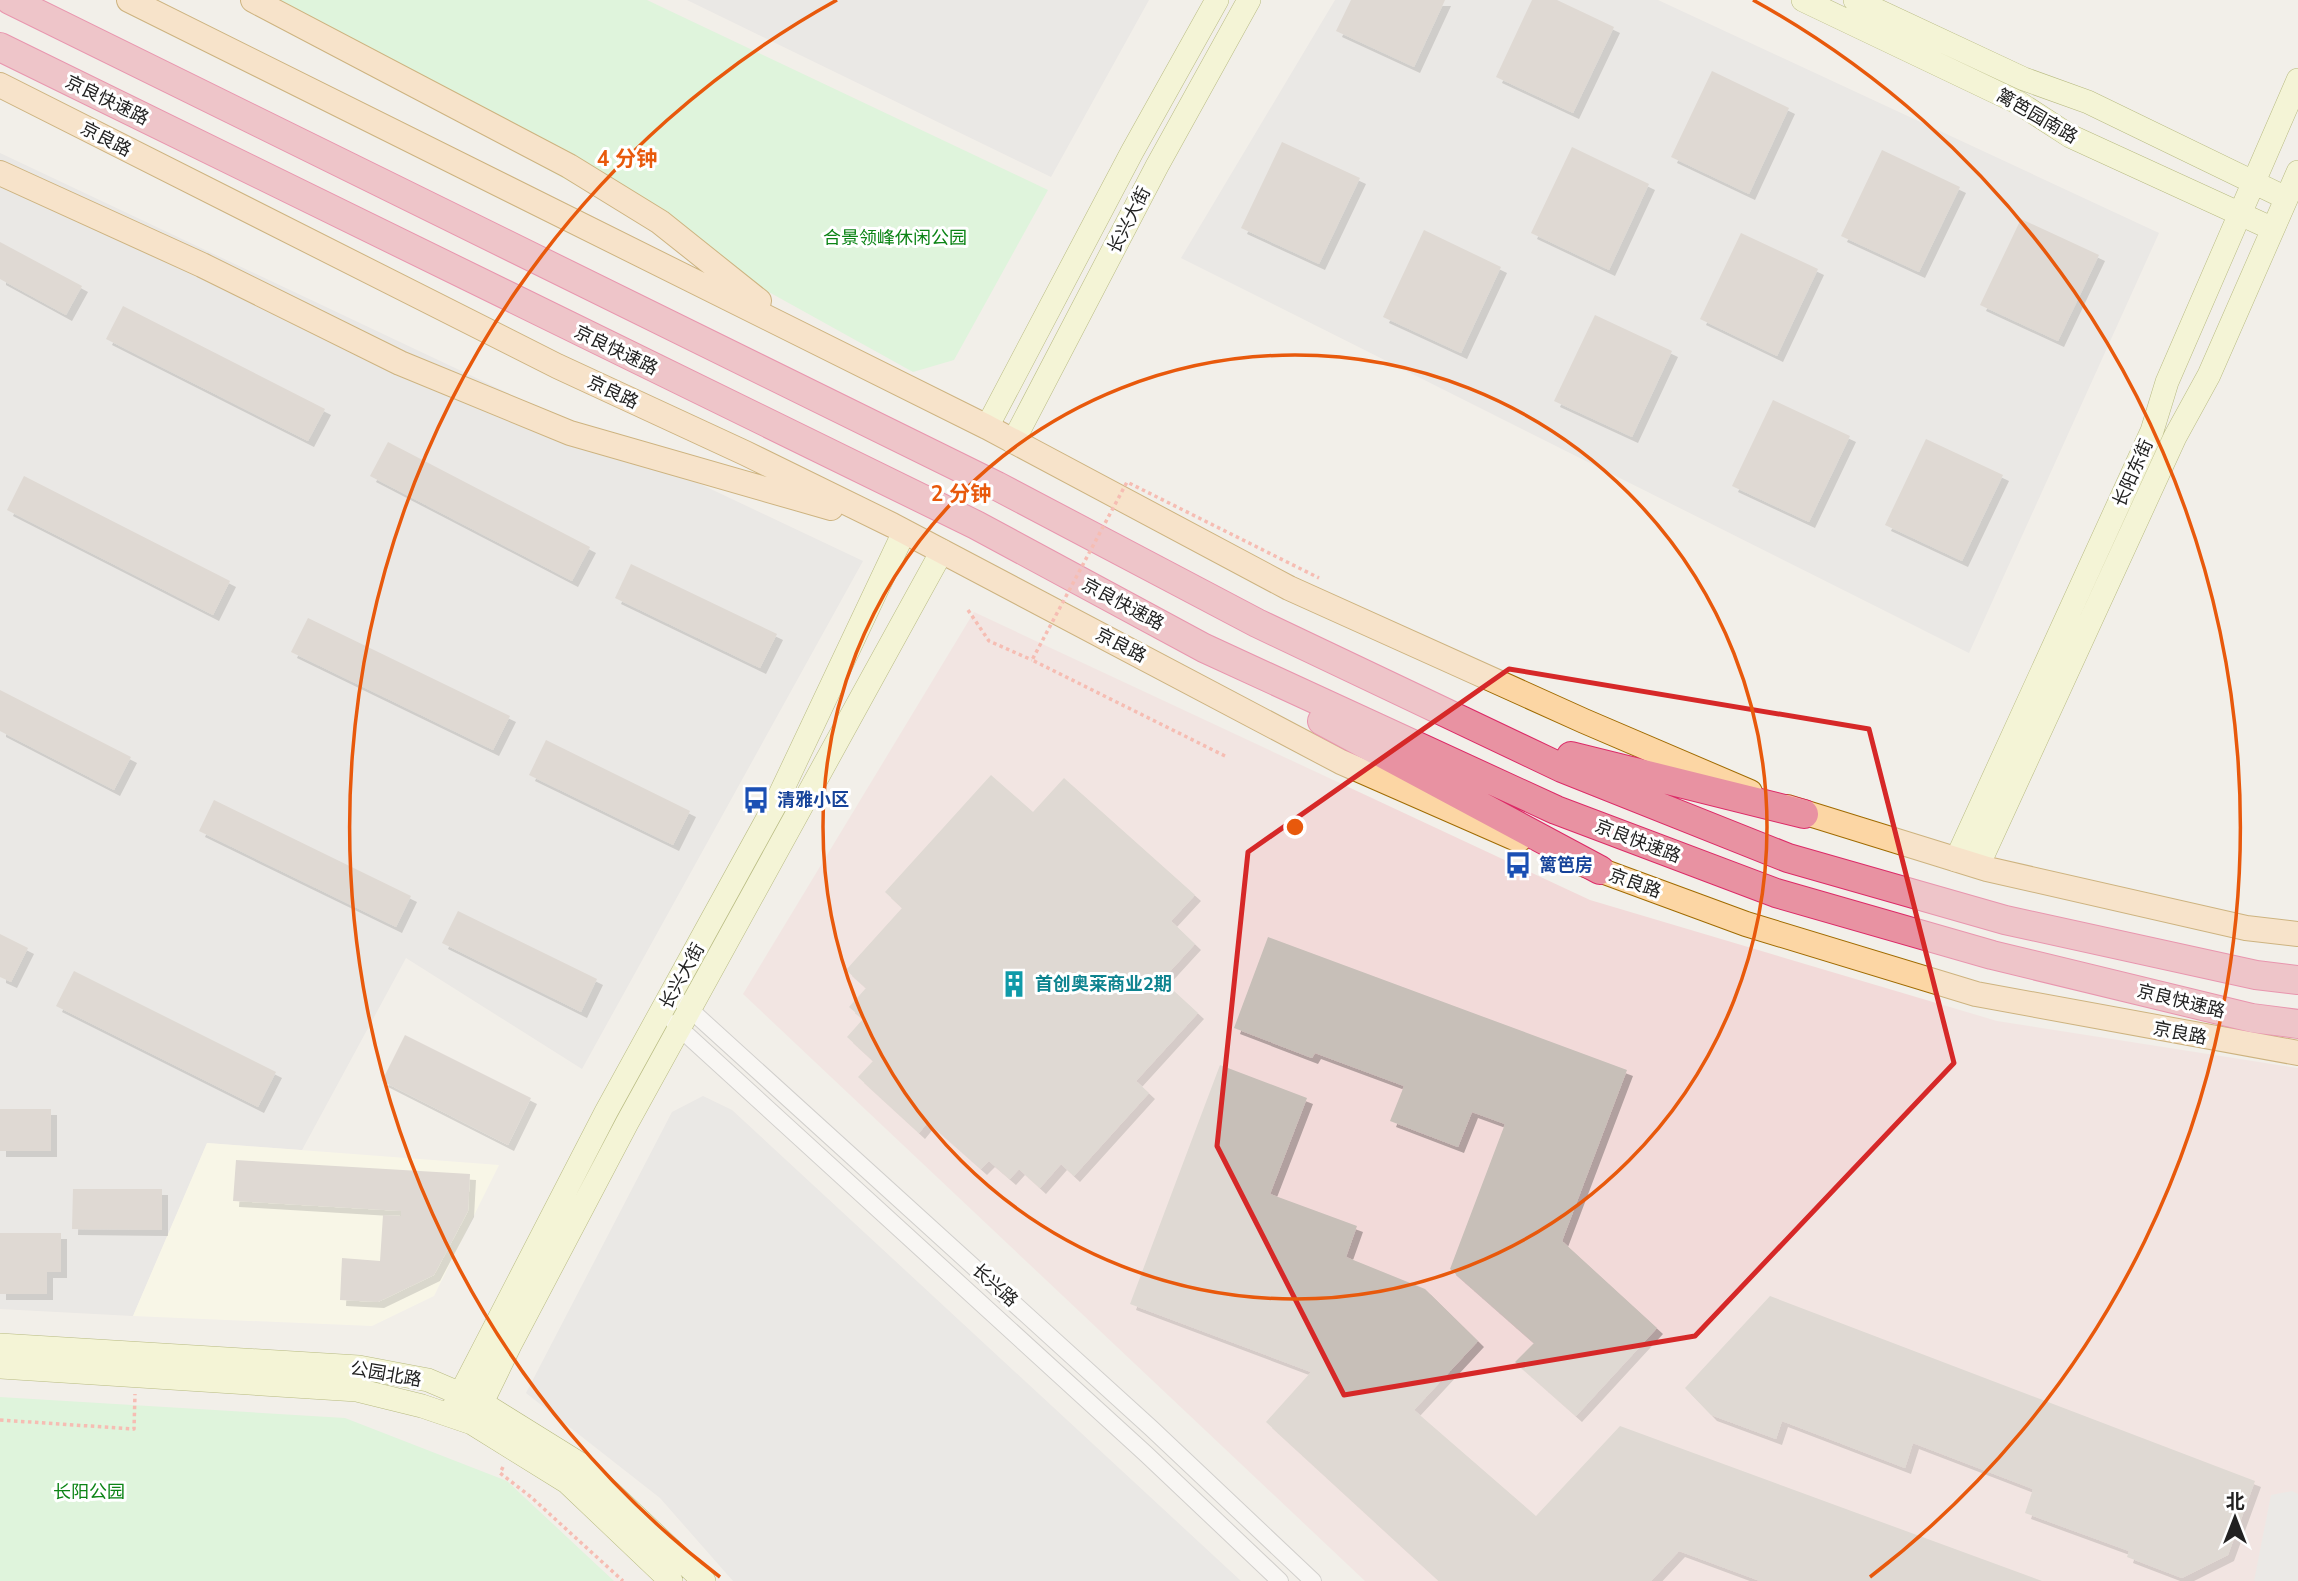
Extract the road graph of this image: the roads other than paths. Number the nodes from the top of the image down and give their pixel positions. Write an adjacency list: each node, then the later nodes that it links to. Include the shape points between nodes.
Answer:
1 (10, 0): 23 (highway, via 997,486 1257,624)
2 (129, 0): 17 (main road)
3 (253, 0): 17 (main road, via 626,201 660,222)
4 (1217, 0): 18 (street, 长兴大街)
5 (1249, 0): 19 (street, 长兴大街)
6 (1803, 0): 15 (street, 篱笆园南路, via 2019,103 2070,136)
7 (1855, 0): 13 (street, 篱笆园南路, via 2024,79 2088,102)
8 (0, 47): 22 (highway, 京良快速路, via 976,525)
9 (2298, 80): 13 (street, 长阳东街)
10 (0, 85): 20 (main road, 京良路, via 557,366)
11 (2298, 172): 14 (street, 长阳东街)
12 (0, 173): 20 (main road, via 202,265 400,363 570,433)
13 (2254, 182): 14 (street, 篱笆园南路); 15 (street, 长阳东街)
14 (2287, 198): 16 (street, 长阳东街)
15 (2240, 214): 16 (street, 篱笆园南路); 25 (street, 长阳东街)
16 (2273, 229): 25 (street, 长阳东街, via 2209,375)
17 (813, 341): 18 (main road)
18 (987, 427): 19 (main road)
19 (1013, 442): 24 (main road, via 1289,588)
20 (898, 529): 21 (main road, 京良路); 29 (street, 长兴大街, via 803,751)
21 (942, 551): 26 (main road, 京良路, via 1341,762); 29 (street, 长兴大街)
22 (1204, 648): 26 (highway, via 1336,729); 30 (highway, 京良快速路, via 1556,810 1776,892 1992,955 2252,1018)
23 (1503, 740): 24 (highway); 28 (highway, via 1788,858 2005,920)
24 (1804, 814): 25 (main road)
25 (1967, 863): 27 (main road, via 2246,928)
26 (1600, 870): 31 (main road, 京良路, via 1746,924 1976,994)
27 (2298, 934)
28 (2298, 981)
29 (676, 1011): 34 (street, 长兴大街); 35 (street, 长兴大街); 38 (street, 长兴路); 39 (street, 长兴路, via 1151,1427)
30 (2298, 1024)
31 (2298, 1053)
32 (0, 1345): 34 (street, 公园北路, via 359,1367 428,1380)
33 (0, 1367): 34 (street, 公园北路, via 356,1390)
34 (454, 1404): 35 (street, 公园北路)
35 (477, 1413): 36 (street, 公园北路, via 568,1482); 37 (street, 公园北路, via 580,1464)
36 (671, 1581)
37 (704, 1581)
38 (1280, 1581)
39 (1313, 1581)

